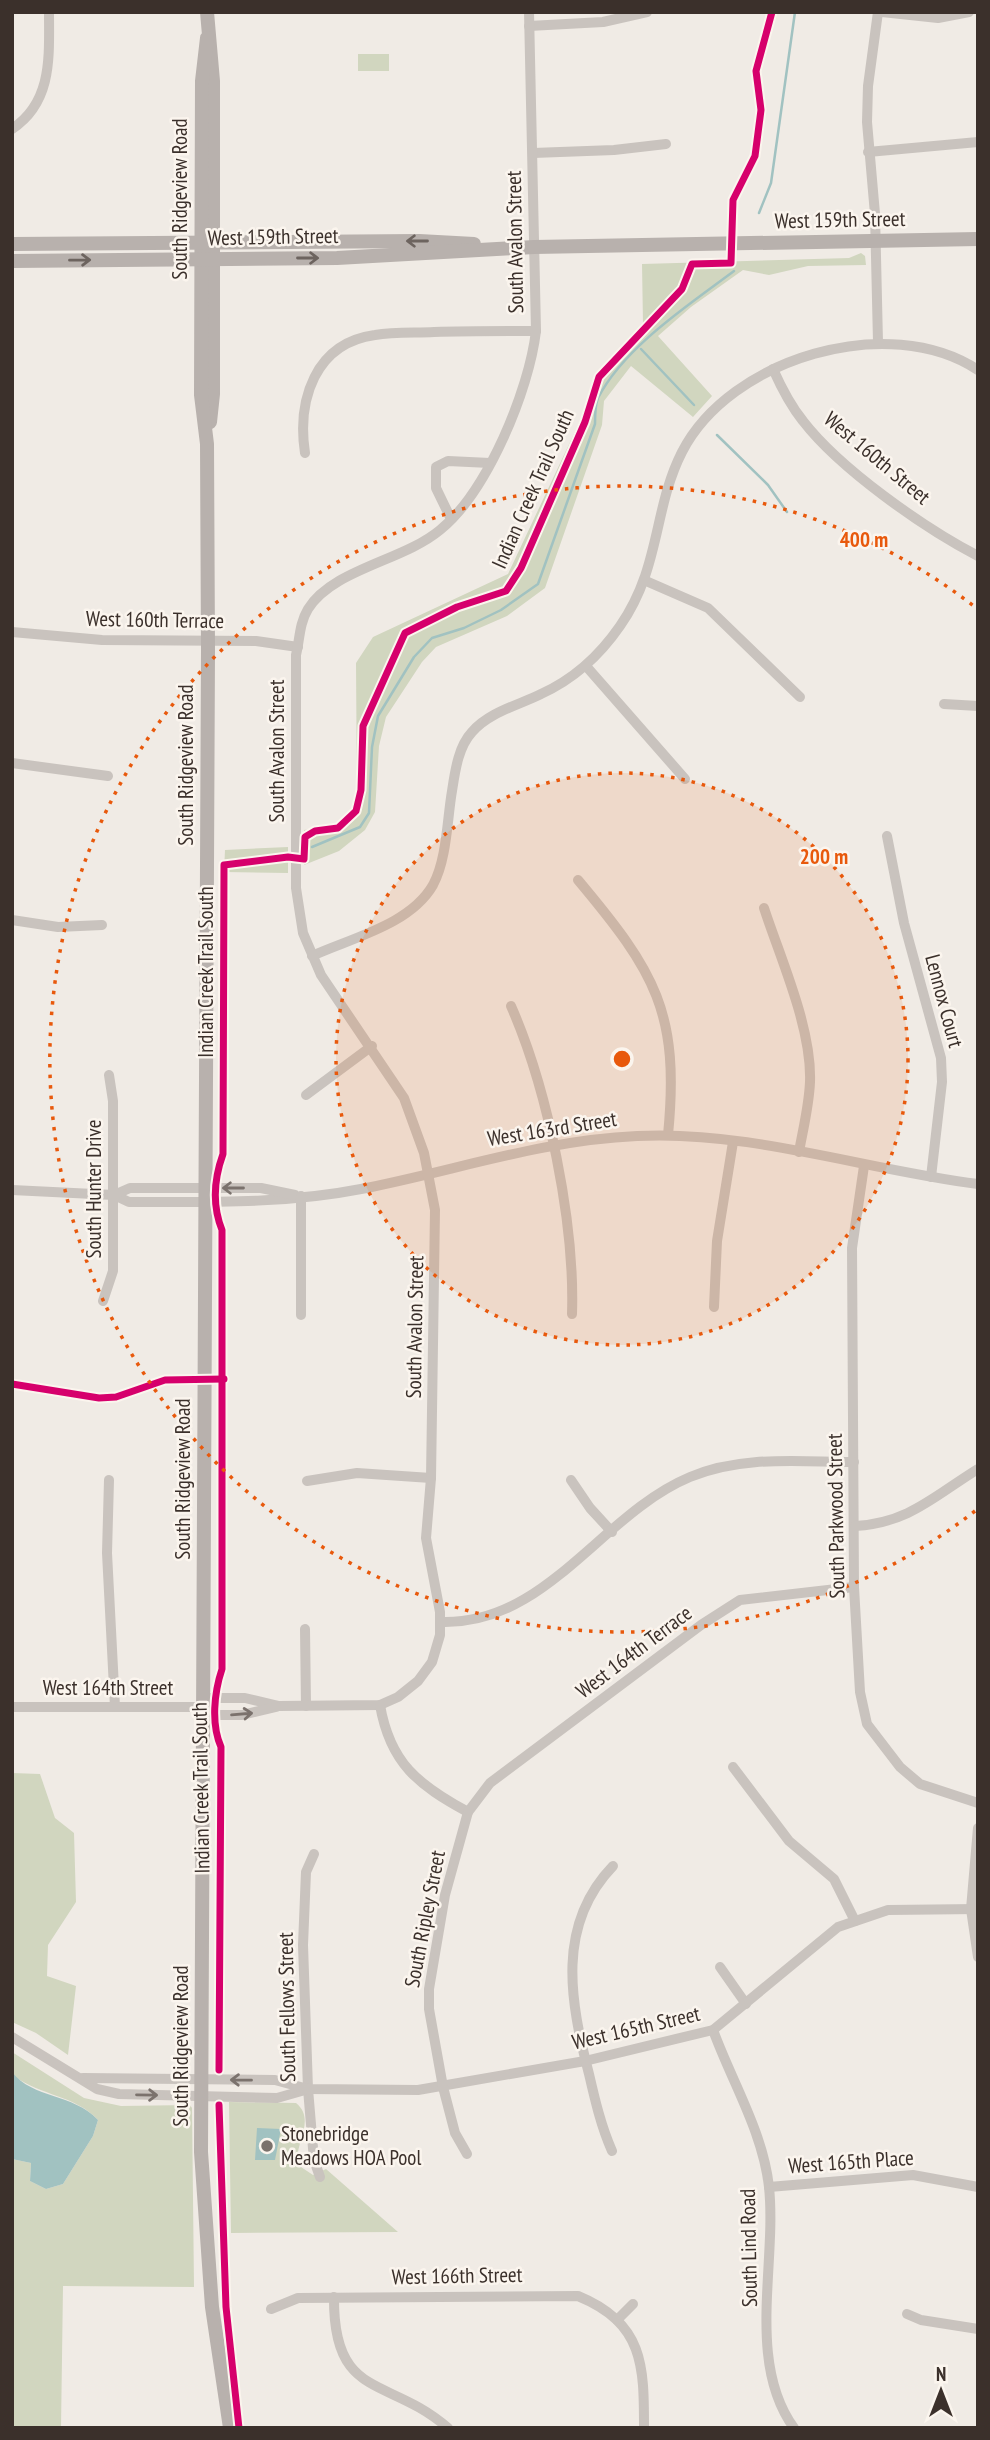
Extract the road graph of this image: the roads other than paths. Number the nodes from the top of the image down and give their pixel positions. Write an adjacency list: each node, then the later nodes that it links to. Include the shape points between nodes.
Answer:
1 (50, 12): 8 (street, via 48,75 36,104)
2 (207, 12): 15 (main road, South Ridgeview Road, via 213,81)
3 (529, 12): 7 (street, South Avalon Street)
4 (648, 12): 7 (street, via 603,22)
5 (880, 12): 6 (street, via 938,18); 11 (street, via 868,86)
6 (969, 12)
7 (529, 26): 12 (street, South Avalon Street)
8 (12, 129)
9 (978, 142): 11 (street)
10 (666, 144): 12 (street)
11 (868, 152): 14 (street)
12 (533, 153): 17 (street, South Avalon Street)
13 (978, 239): 14 (main road, West 159th Street)
14 (875, 241): 17 (main road, West 159th Street); 21 (street)
15 (207, 243): 16 (main road, West 159th Street); 17 (main road, West 159th Street, one-way to 15, via 426,241); 18 (main road, South Ridgeview Road)
16 (12, 244)
17 (534, 247): 18 (main road, West 159th Street, one-way to 17, via 378,257); 20 (street, South Avalon Street)
18 (207, 259): 19 (main road, West 159th Street, one-way to 18); 30 (main road, South Ridgeview Road, via 213,394 207,444)
19 (12, 261)
20 (536, 331): 24 (street, via 374,335 341,347 320,365 307,391); 25 (street, South Avalon Street, via 533,362)
21 (878, 342): 22 (street); 23 (street, via 924,348)
22 (773, 369): 27 (street, West 160th Street, via 801,419 840,458 889,498); 28 (street, via 722,402 688,441 673,474)
23 (978, 370)
24 (305, 453)
25 (490, 463): 26 (street, South Avalon Street); 26 (street, via 448,461 436,467 434,480)
26 (451, 519): 31 (street, South Avalon Street, via 409,551 324,591 309,609)
27 (978, 556)
28 (646, 582): 32 (street, via 621,625); 33 (street, via 708,608)
29 (12, 632): 30 (street, West 160th Terrace, via 102,640)
30 (208, 641): 31 (street, West 160th Terrace); 59 (main road, South Ridgeview Road)
31 (298, 647): 44 (street, South Avalon Street, via 296,888)
32 (586, 666): 38 (street); 44 (street, via 470,733 459,758 438,872 416,905 394,920)
33 (800, 697)
34 (944, 704): 35 (street)
35 (978, 706)
36 (12, 763): 37 (street)
37 (108, 776)
38 (685, 779)
39 (887, 836): 55 (street, Lennox Court, via 904,923 941,1058)
40 (578, 880): 49 (street, via 631,945 658,999 670,1049)
41 (764, 908): 52 (street, via 794,999 809,1064 808,1104)
42 (12, 920): 43 (street, via 58,928)
43 (102, 925)
44 (312, 956): 46 (street, South Avalon Street)
45 (511, 1006): 51 (street, via 532,1059)
46 (372, 1046): 48 (street); 54 (street, South Avalon Street, via 415,1122)
47 (109, 1075): 58 (street, South Hunter Drive)
48 (306, 1094)
49 (667, 1135): 50 (street, West 163rd Street); 51 (street, West 163rd Street)
50 (733, 1142): 52 (street, West 163rd Street); 62 (street, via 717,1241)
51 (552, 1144): 54 (street, West 163rd Street); 63 (street, via 571,1247)
52 (799, 1152): 53 (street, West 163rd Street)
53 (864, 1166): 55 (street, West 163rd Street); 65 (street, South Parkwood Street, via 852,1248)
54 (429, 1173): 60 (street, West 163rd Street, via 362,1189); 67 (street, South Avalon Street, via 436,1227)
55 (931, 1177): 56 (street, West 163rd Street)
56 (978, 1184)
57 (12, 1190): 58 (street, West 163rd Street)
58 (114, 1195): 59 (street, West 163rd Street, via 129,1202); 61 (street, South Hunter Drive, via 113,1271)
59 (205, 1195): 60 (street, West 163rd Street, via 264,1202); 81 (main road, South Ridgeview Road)
60 (301, 1196): 64 (street)
61 (103, 1301)
62 (714, 1307)
63 (572, 1314)
64 (301, 1315)
65 (854, 1462): 71 (street, South Parkwood Street); 72 (street, via 755,1462 706,1470 657,1494)
66 (978, 1469): 71 (street, via 916,1512 896,1521)
67 (431, 1478): 70 (street, via 357,1472); 74 (street, South Avalon Street, via 426,1538)
68 (108, 1480): 80 (street)
69 (571, 1480): 72 (street)
70 (307, 1481)
71 (855, 1526): 73 (street, South Parkwood Street)
72 (612, 1532): 74 (street, via 551,1581 498,1612 467,1622)
73 (855, 1587): 83 (street, South Parkwood Street, via 860,1692 874,1737 920,1784); 84 (street, West 164th Terrace, via 740,1601 701,1625 491,1783)
74 (440, 1622): 76 (street, West 164th Street, via 437,1648 418,1681)
75 (305, 1629): 78 (street)
76 (380, 1705): 78 (street, West 164th Street); 84 (street, via 390,1742 409,1772 423,1787)
77 (279, 1706): 78 (street, West 164th Street); 81 (street, West 164th Street, via 245,1698); 81 (street, West 164th Street, one-way to 77, via 242,1715)
78 (306, 1706)
79 (12, 1707): 80 (street, West 164th Street)
80 (114, 1707): 81 (street, West 164th Street)
81 (204, 1707): 97 (main road, South Ridgeview Road)
82 (733, 1767): 89 (street, via 789,1841 834,1879)
83 (978, 1803)
84 (468, 1812): 98 (street, South Ripley Street, via 445,1895 429,1989)
85 (978, 1828): 88 (street)
86 (314, 1854): 99 (street, South Fellows Street, via 306,1872 303,1945)
87 (613, 1866): 95 (street, via 594,1886 580,1916 573,1952 572,1990)
88 (974, 1909): 89 (street, West 165th Street, via 888,1910); 90 (street)
89 (855, 1921): 92 (street, West 165th Street, via 838,1927)
90 (978, 1957)
91 (720, 1966): 92 (street)
92 (746, 2004): 93 (street, West 165th Street)
93 (713, 2030): 95 (street, West 165th Street); 104 (street, South Lind Road, via 759,2142)
94 (12, 2037): 96 (street, West 165th Street)
95 (585, 2061): 98 (street, West 165th Street); 101 (street)
96 (83, 2078): 97 (street, West 165th Street); 100 (street, West 165th Street, one-way to 100, via 97,2089 119,2094)
97 (202, 2080): 99 (street, West 165th Street, one-way to 97, via 275,2081); 100 (main road, South Ridgeview Road)
98 (443, 2087): 99 (street, West 165th Street); 102 (street, South Ripley Street, via 455,2133)
99 (308, 2089): 100 (street, West 165th Street, via 277,2098); 103 (street, South Fellows Street, via 314,2160)
100 (202, 2095): 112 (main road, South Ridgeview Road, via 201,2152 212,2306)
101 (612, 2151)
102 (467, 2154)
103 (320, 2177)
104 (769, 2187): 105 (street, West 165th Place, via 913,2175); 115 (street, South Lind Road, via 769,2366 780,2409)
105 (978, 2187)
106 (334, 2297): 108 (street, West 166th Street, via 298,2298); 110 (street, West 166th Street, via 555,2294 585,2299); 113 (street, via 337,2345 355,2373)
107 (633, 2304): 110 (street)
108 (271, 2309)
109 (907, 2314): 111 (street)
110 (617, 2320): 114 (street, via 640,2356)
111 (978, 2329)
112 (230, 2428)
113 (448, 2428)
114 (644, 2428)
115 (794, 2428)

